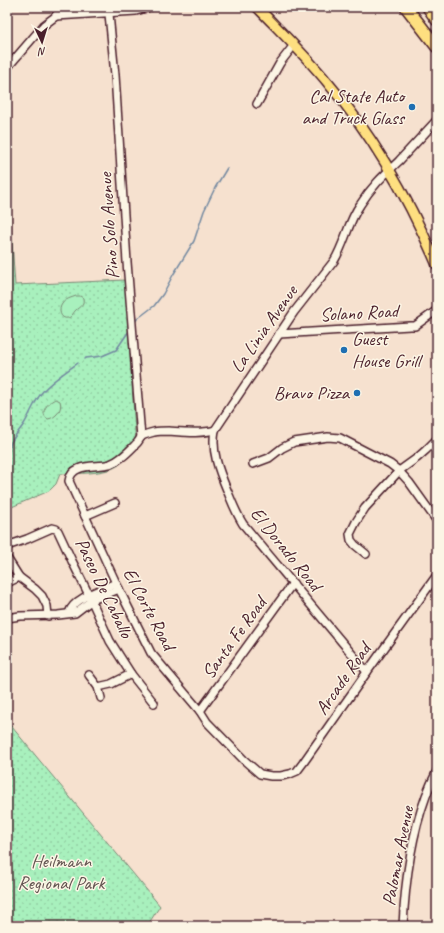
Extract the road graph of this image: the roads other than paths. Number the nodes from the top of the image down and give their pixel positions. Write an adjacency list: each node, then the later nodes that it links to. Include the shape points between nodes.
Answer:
1 (60, 7): 7 (street)
2 (150, 7): 6 (street, via 136,12)
3 (257, 7): 9 (main road)
4 (405, 7): 10 (highway)
5 (428, 7): 8 (highway)
6 (110, 10): 7 (street); 19 (street, Pino Solo Avenue)
7 (56, 16): 11 (street)
8 (437, 20)
9 (294, 45): 12 (street, via 280,62); 14 (main road, via 328,82)
10 (437, 47)
11 (7, 68)
12 (257, 104)
13 (437, 120): 14 (street, La Linia Avenue)
14 (390, 169): 15 (main road); 17 (street, La Linia Avenue, via 360,204 336,257)
15 (437, 265)
16 (437, 310): 17 (street, Solano Road, via 415,326)
17 (279, 334): 18 (street, La Linia Avenue)
18 (215, 430): 19 (street, via 156,431); 32 (street, El Dorado Road, via 216,459 238,516 247,531)
19 (141, 437): 24 (street, El Corte Road, via 116,461 79,468 70,474 69,481)
20 (437, 439): 22 (street)
21 (253, 464): 22 (street, via 269,458 294,442 334,437 346,440)
22 (399, 471): 25 (street); 27 (street, via 365,508 352,530 351,540)
23 (115, 503): 24 (street)
24 (85, 516): 33 (street, El Corte Road)
25 (437, 521)
26 (7, 546): 34 (street, Paseo De Caballo, via 52,528 56,529)
27 (366, 554)
28 (7, 558): 30 (street)
29 (437, 575): 37 (street, Arcade Road)
30 (18, 577): 31 (street); 35 (street, via 42,596)
31 (7, 583)
32 (293, 583): 37 (street, El Dorado Road); 43 (street, Santa Fe Road)
33 (118, 586): 34 (street); 43 (street, El Corte Road, via 151,653)
34 (91, 598): 35 (street, via 70,608 69,613); 38 (street, Paseo De Caballo, via 110,641)
35 (48, 616): 36 (street)
36 (7, 618)
37 (367, 672): 45 (street, Arcade Road, via 297,770 281,776)
38 (131, 674): 40 (street); 42 (street, Paseo De Caballo)
39 (89, 675): 40 (street)
40 (98, 687): 41 (street)
41 (101, 698)
42 (154, 703)
43 (200, 711): 45 (street, El Corte Road, via 207,722)
44 (437, 771): 46 (street, Palomar Avenue, via 415,832)
45 (260, 774)
46 (403, 926)

